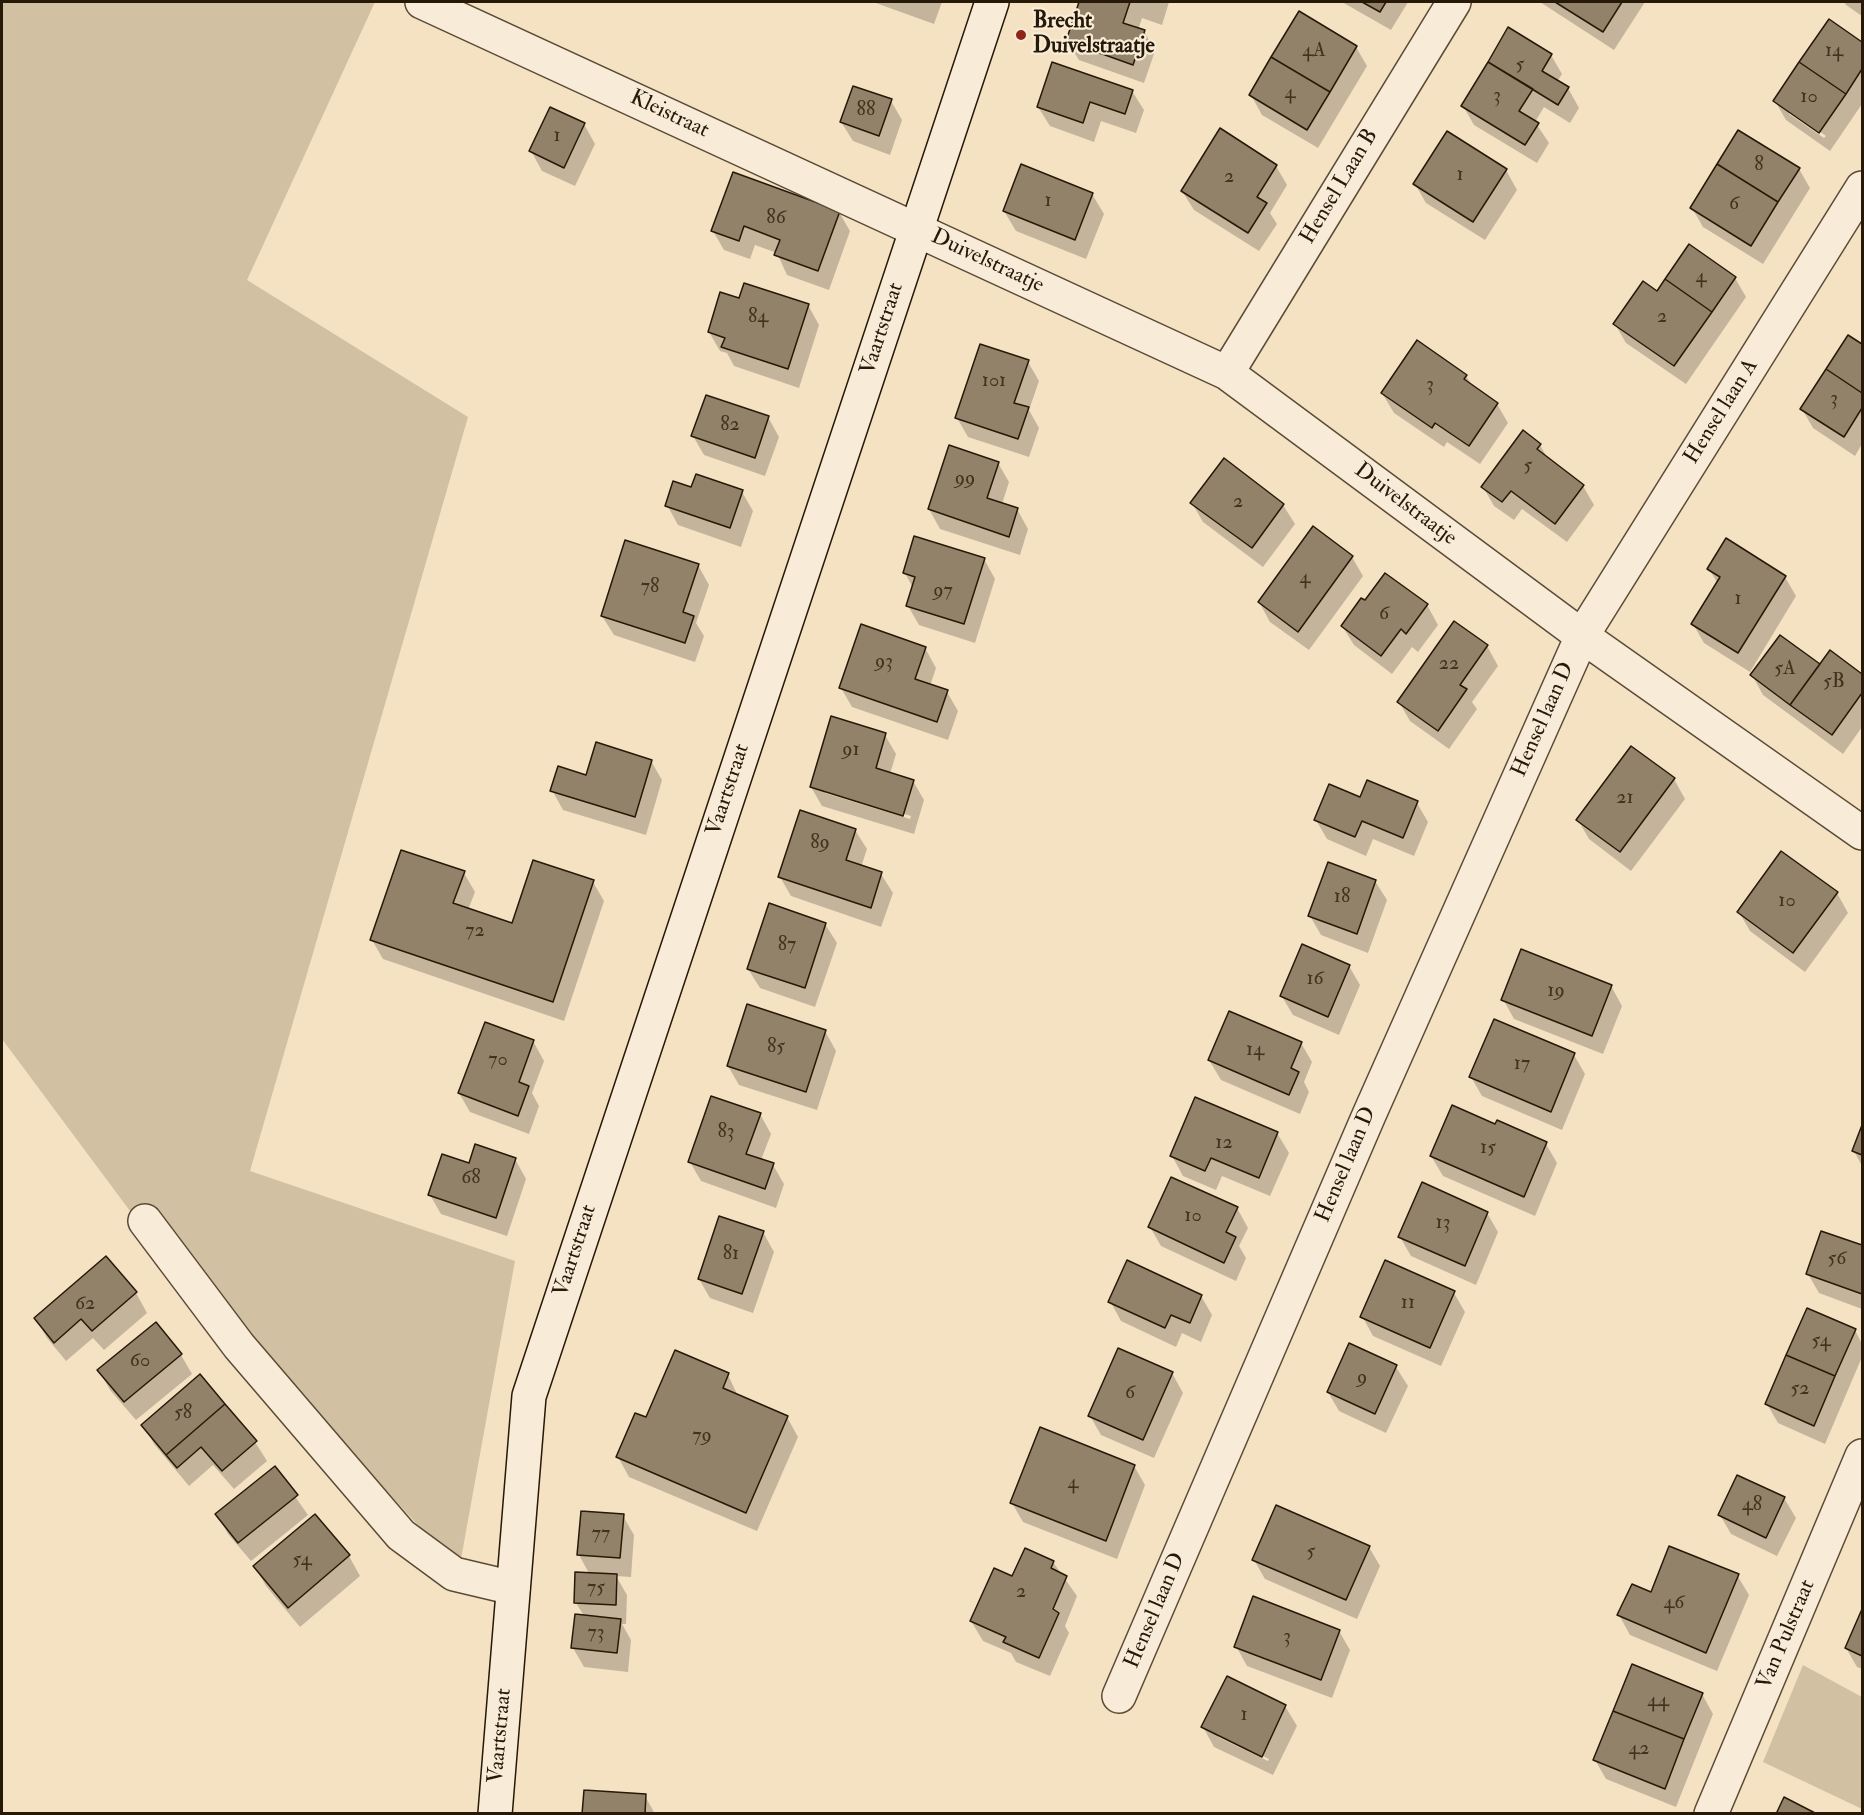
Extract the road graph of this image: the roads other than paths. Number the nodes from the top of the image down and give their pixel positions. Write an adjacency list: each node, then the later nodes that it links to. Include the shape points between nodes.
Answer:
1 (422, 2): 5 (street, Kleistraat)
2 (992, 2): 5 (street, Vaartstraat)
3 (1454, 2): 6 (street, Hensel Laan B)
4 (1863, 188): 7 (street, Hensel laan A)
5 (917, 229): 6 (street, Duivelstraatje); 11 (street, Vaartstraat, via 529,1395)
6 (1227, 373): 7 (street, Duivelstraatje)
7 (1582, 636): 8 (street, Duivelstraatje); 12 (street, Hensel laan D, via 1364,1126)
8 (1863, 833)
9 (145, 1221): 11 (street, via 239,1346 401,1534 454,1574)
10 (1863, 1456): 14 (street, Van Pulstraat)
11 (513, 1588): 13 (street, Vaartstraat)
12 (1119, 1696)
13 (495, 1814)
14 (1711, 1814)

